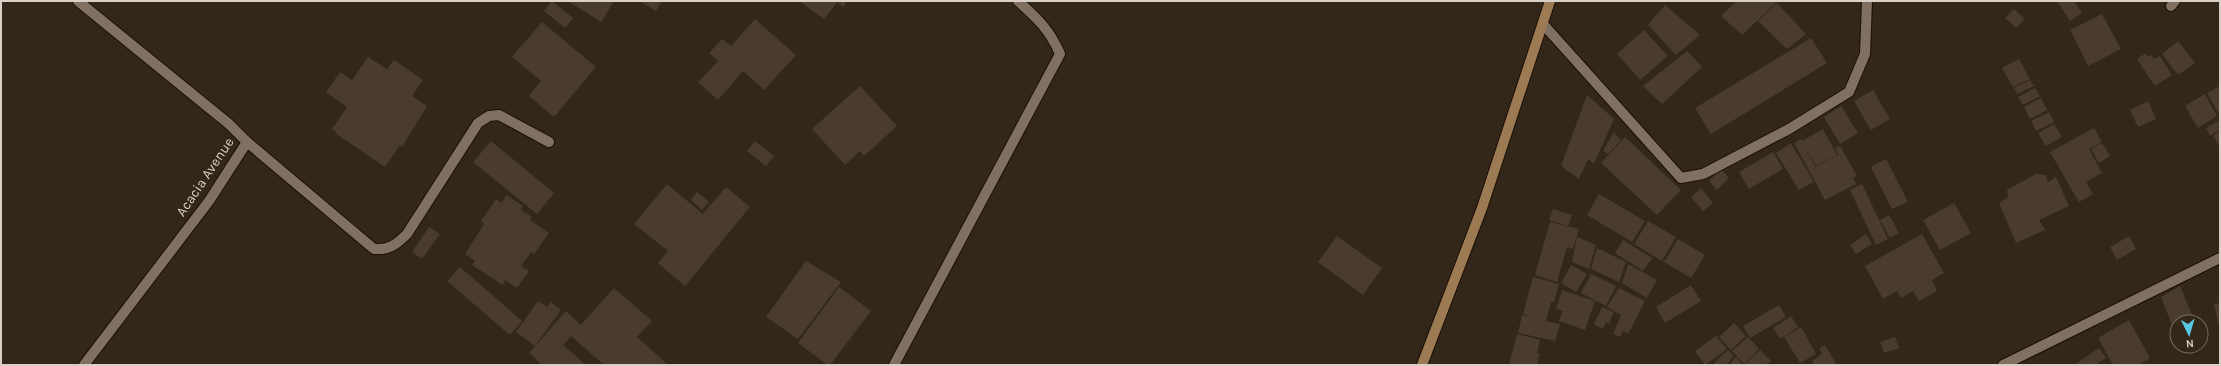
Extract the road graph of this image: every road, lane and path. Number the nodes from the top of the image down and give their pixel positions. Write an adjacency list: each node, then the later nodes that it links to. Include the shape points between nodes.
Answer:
1 (78, 1): 6 (street, Acacia Avenue, via 229,124)
2 (1018, 1): 10 (street, via 1053,37 1060,54)
3 (1550, 1): 5 (street)
4 (1867, 1): 5 (street, via 1865,54 1849,92 1789,129 1702,174 1681,178)
5 (1543, 24): 11 (street, via 1482,208)
6 (247, 142): 7 (street, via 374,248 384,250 396,246 407,234 478,123 489,116 498,115); 9 (street, Acacia Avenue, via 209,201)
7 (549, 142)
8 (2220, 258): 12 (street)
9 (84, 365)
10 (894, 365)
11 (1422, 365)
12 (2002, 365)

